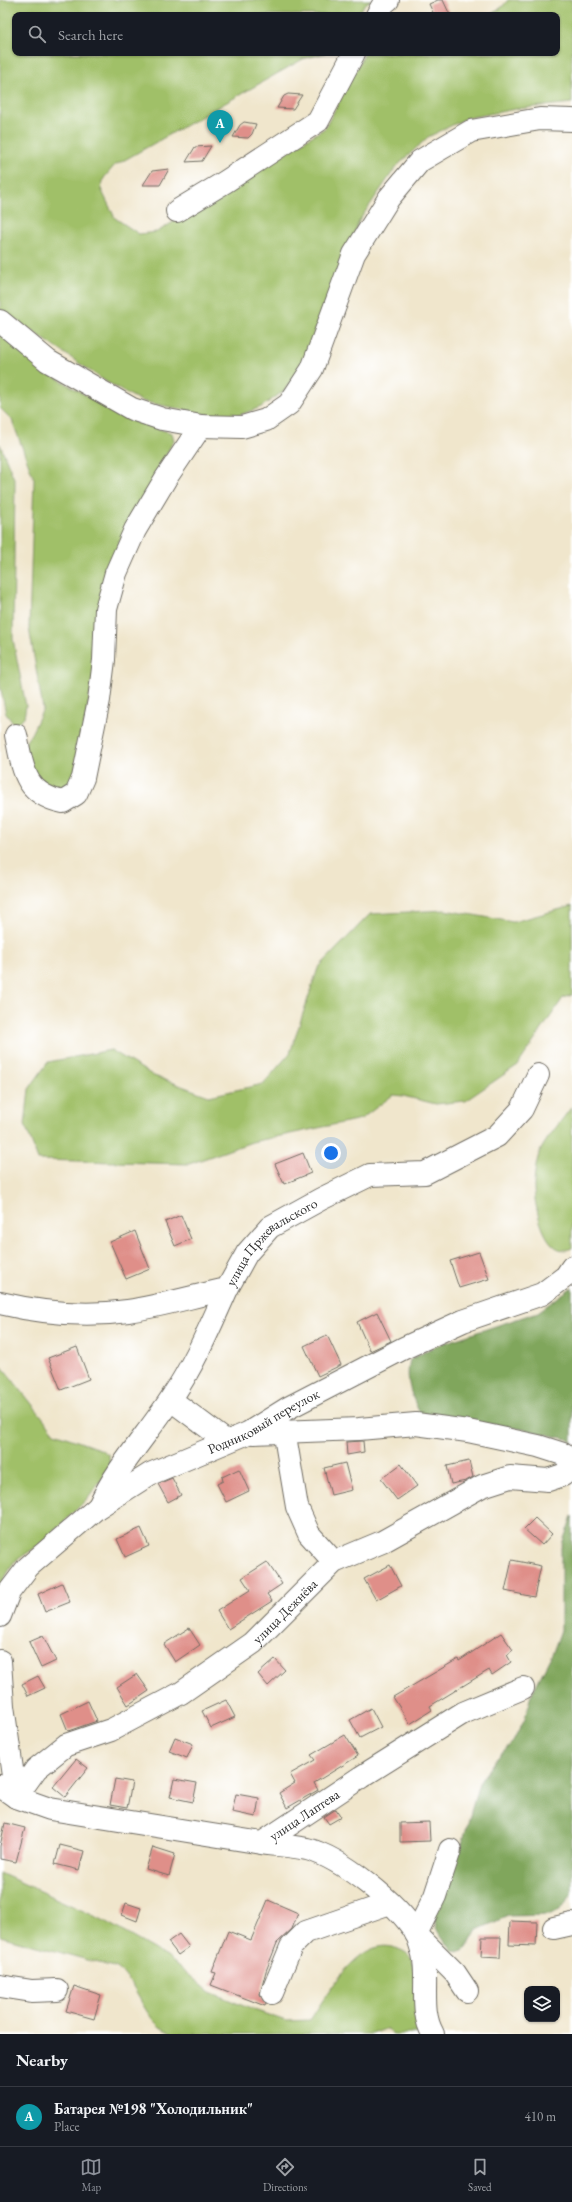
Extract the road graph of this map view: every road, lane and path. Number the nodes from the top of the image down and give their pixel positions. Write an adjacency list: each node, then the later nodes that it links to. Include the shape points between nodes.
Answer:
1 (388, 0): 2 (street)
2 (379, 12)
3 (352, 56): 5 (street, via 318,121)
4 (572, 120): 7 (street, via 540,119 471,131 420,161 389,198 354,254 312,369 289,404 266,420 242,427)
5 (177, 211)
6 (0, 320): 7 (street, via 48,361 132,409 162,419)
7 (201, 426): 8 (street, via 135,530 116,573 106,609 99,700 83,778 76,794 63,802 48,799 35,791 23,772)
8 (16, 735)
9 (538, 1075): 11 (street, улица Пржевальского, via 522,1109 497,1136 425,1173 370,1175 321,1198 270,1227 247,1253)
10 (569, 1272): 15 (street, Родниковый переулок, via 542,1294 463,1321 404,1348 288,1408)
11 (227, 1289): 12 (street, улица Пржевальского, via 157,1305 106,1313 56,1313); 13 (street, via 195,1358)
12 (0, 1303)
13 (171, 1400): 16 (street); 19 (street, via 107,1488)
14 (284, 1430): 15 (street); 17 (street, via 359,1429 416,1424 468,1431 538,1446 563,1454); 20 (street, via 297,1507 309,1534)
15 (248, 1433): 16 (street, Родниковый переулок)
16 (226, 1441): 19 (street, Родниковый переулок, via 150,1474)
17 (572, 1462)
18 (572, 1467): 20 (street, улица Дежнёва, via 563,1475 548,1480 510,1477 482,1486 382,1542)
19 (98, 1508): 21 (street, Родниковый переулок, via 28,1567 8,1592)
20 (334, 1562): 24 (street, улица Дежнёва, via 253,1643 181,1693 111,1730 66,1746)
21 (0, 1616)
22 (0, 1661): 24 (street)
23 (523, 1688): 25 (street, улица Лаптева, via 463,1713 361,1776)
24 (8, 1791): 25 (street, улица Лаптева, via 50,1808)
25 (262, 1843): 27 (street, via 308,1849 341,1865 370,1884)
26 (450, 1850): 28 (street, via 434,1896)
27 (390, 1903): 28 (street); 32 (street, via 306,1932 291,1947)
28 (416, 1934): 31 (street, via 455,1973); 33 (street, via 423,1955 427,2024)
29 (0, 1986): 30 (street, via 32,1991)
30 (58, 1990)
31 (467, 1991)
32 (272, 1993)
33 (433, 2034)

